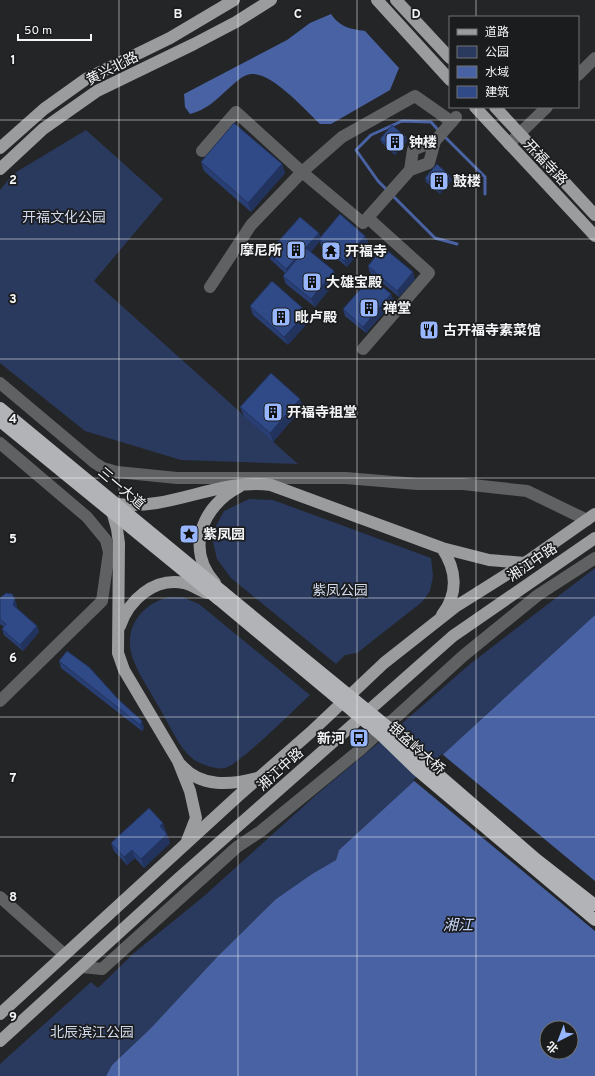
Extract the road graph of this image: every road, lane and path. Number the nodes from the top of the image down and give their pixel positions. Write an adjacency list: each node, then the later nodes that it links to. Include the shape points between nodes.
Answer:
1 (234, 0): 15 (main road, 黄兴北路, via 170,38 86,79 44,109)
2 (271, 0): 17 (main road, 黄兴北路, via 194,44 91,94 43,129)
3 (377, 0): 8 (main road)
4 (396, 0): 5 (main road)
5 (449, 57)
6 (595, 58): 7 (street)
7 (579, 74)
8 (449, 79)
9 (476, 108): 14 (main road, 开福寺路)
10 (496, 108): 12 (main road, 开福寺路)
11 (545, 108): 12 (street)
12 (520, 134): 14 (street); 20 (main road, 开福寺路)
13 (435, 141): 18 (street, via 429,163); 18 (street, via 413,150); 19 (street, via 452,121 415,96 342,136)
14 (509, 144): 22 (main road, 开福寺路)
15 (0, 148)
16 (202, 151): 19 (street, via 236,112)
17 (0, 169)
18 (410, 170): 21 (street)
19 (302, 172): 21 (street); 23 (street, via 251,225)
20 (595, 215)
21 (363, 223): 24 (street, via 429,273)
22 (595, 236)
23 (210, 288)
24 (363, 349)
25 (0, 383): 31 (street, via 95,462 103,468 117,472 177,478 346,478 418,484 463,484 526,491)
26 (0, 408): 30 (highway, 三一大道)
27 (0, 421): 30 (highway, 三一大道)
28 (0, 443): 39 (street, via 87,517 106,540 109,552 102,601)
29 (249, 483): 30 (main road, via 156,504); 33 (main road, via 271,485 290,491); 36 (main road, via 217,502 202,525 200,542 203,564)
30 (115, 508): 36 (highway, 三一大道); 38 (main road, via 119,543)
31 (591, 517): 35 (main road, 湘江中路)
32 (595, 538): 44 (main road, 湘江中路, via 453,636)
33 (442, 548): 35 (main road, via 489,560); 37 (main road, via 453,569 454,586 447,609)
34 (595, 558): 42 (street, via 538,595 462,656 361,749)
35 (525, 563): 37 (main road, 湘江中路)
36 (220, 596): 38 (main road, via 182,582 158,586 142,594 129,605); 46 (highway, 银盆岭大桥, bridge, via 389,728 424,762 536,859); 47 (highway, 银盆岭大桥, bridge, via 381,735 417,770)
37 (437, 621): 41 (main road, 湘江中路, via 384,663)
38 (117, 637): 40 (main road, via 118,653 124,670)
39 (0, 701)
40 (178, 762): 41 (main road, via 194,776 216,784); 43 (main road, via 195,811 192,831)
41 (259, 778): 43 (main road, 湘江中路)
42 (262, 831): 44 (street); 49 (street, via 237,847 102,970)
43 (185, 846): 48 (main road, 湘江中路)
44 (217, 846): 49 (main road, 湘江中路)
45 (0, 897): 48 (street)
46 (595, 905)
47 (595, 920)
48 (64, 954): 50 (main road, 湘江中路)
49 (82, 967): 51 (main road, 湘江中路)
50 (0, 1014)
51 (0, 1041)

